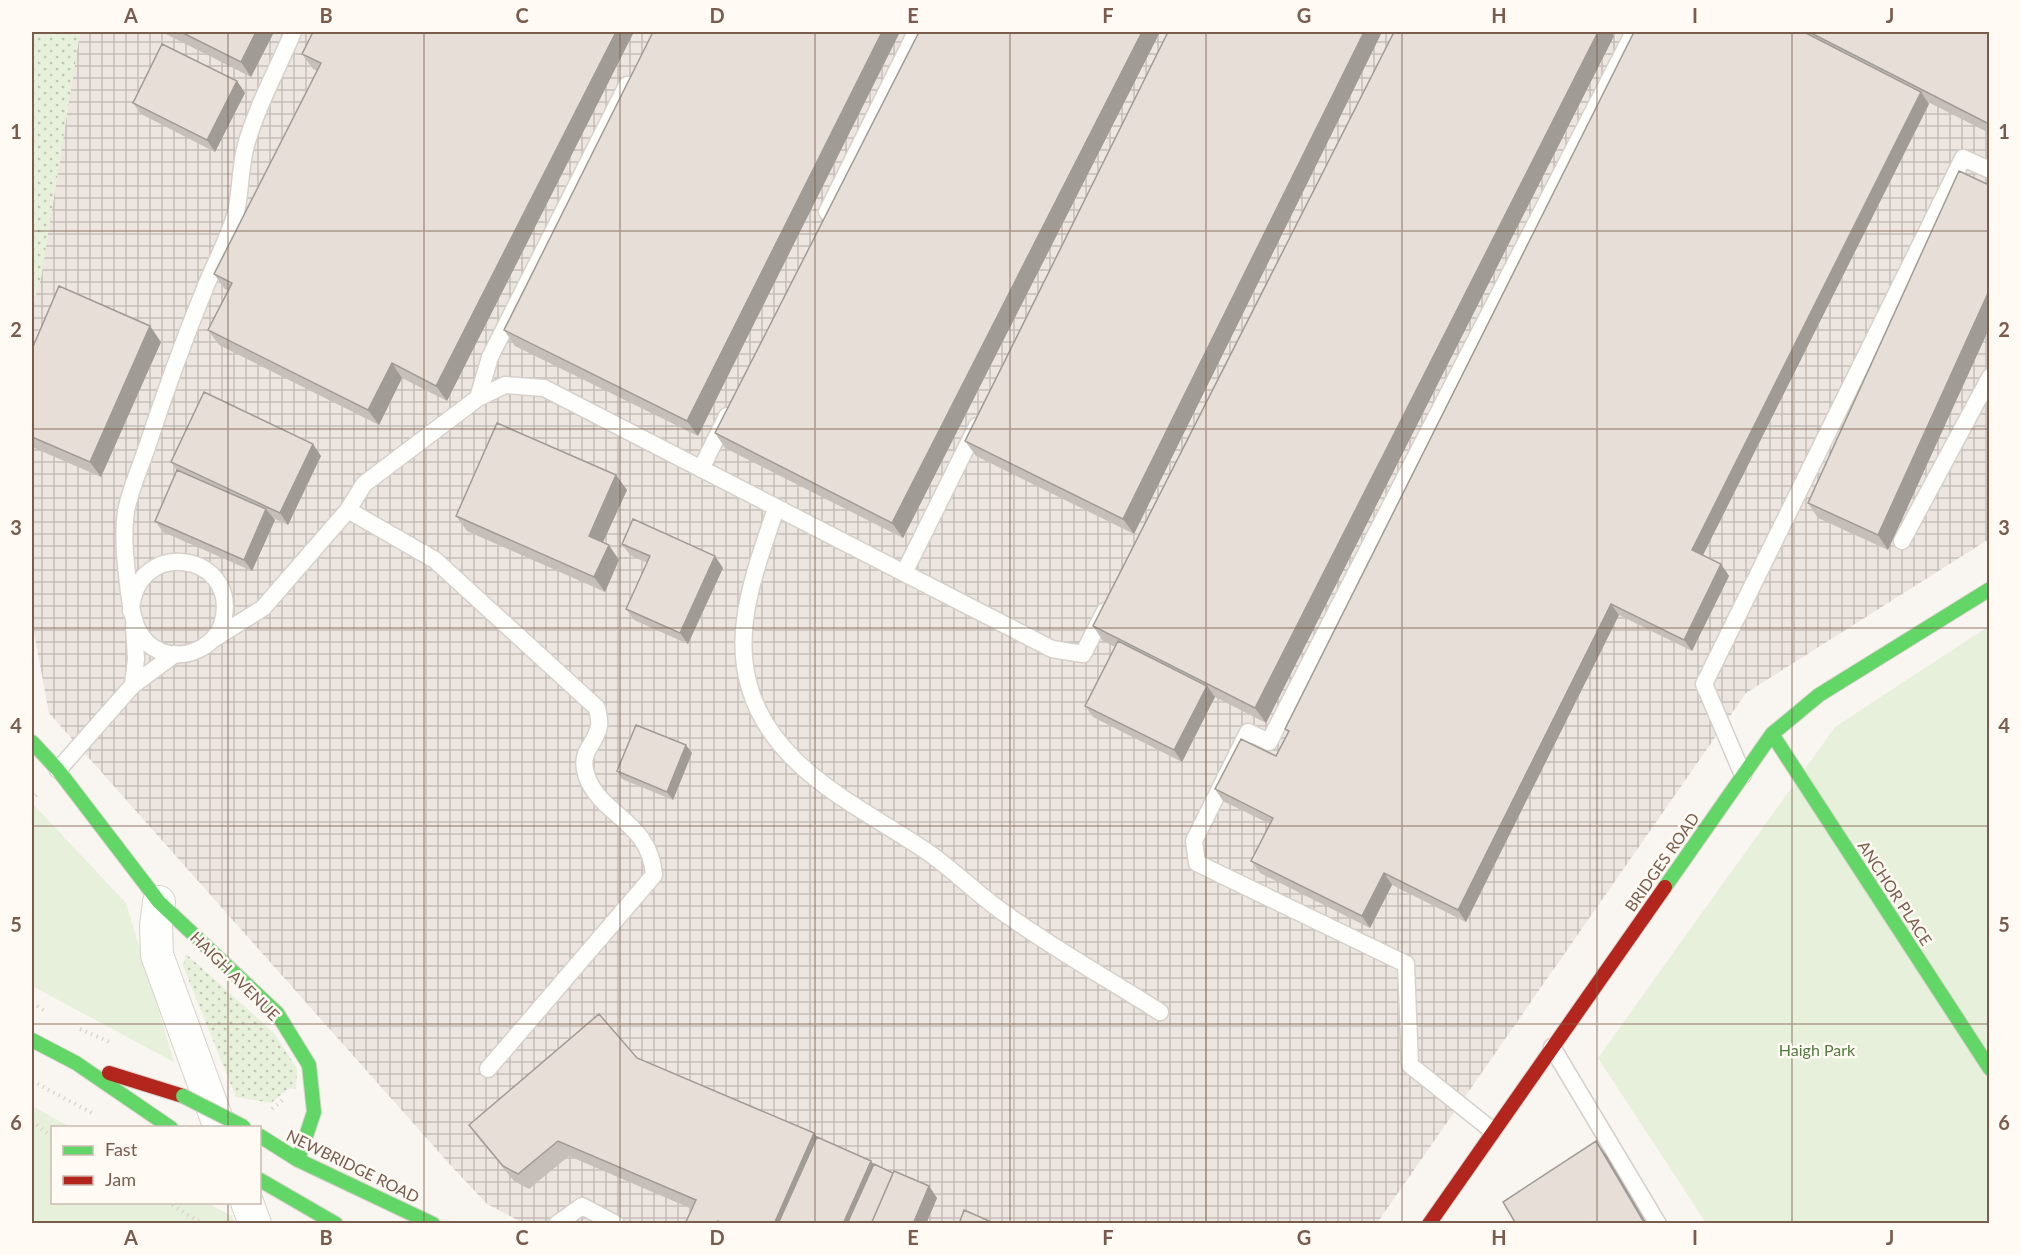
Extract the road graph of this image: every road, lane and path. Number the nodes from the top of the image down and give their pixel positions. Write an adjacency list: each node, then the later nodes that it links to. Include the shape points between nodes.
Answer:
1 (293, 32): 18 (lane, via 246,145 236,213 172,370 126,510 124,546)
2 (916, 32): 6 (lane)
3 (1635, 32): 43 (lane, via 1269,742 1248,732 1194,841 1197,863 1406,964 1410,1065)
4 (632, 74): 8 (lane, via 490,357)
5 (1989, 170): 25 (lane, via 1962,158 1704,684)
6 (822, 223)
7 (1989, 377): 14 (lane)
8 (478, 398): 11 (lane, via 505,385 544,388); 13 (lane, via 364,484)
9 (732, 405): 11 (lane)
10 (983, 413): 15 (lane)
11 (701, 468): 12 (lane)
12 (776, 508): 15 (lane); 28 (lane, via 749,592 742,638 751,692 779,745 834,793 930,854 996,907)
13 (348, 510): 19 (lane, via 263,608); 35 (lane, via 435,560 597,708 599,728 584,753 586,774 597,793 646,843 652,857 654,875)
14 (1902, 541)
15 (904, 573): 17 (lane, via 1052,649 1083,654)
16 (1989, 589): 22 (main road, BRIDGES ROAD, via 1819,695)
17 (1115, 591)
18 (132, 618): 19 (lane, via 132,598 144,575 166,562 192,563 215,578 223,596 224,616); 20 (lane, via 150,645); 21 (lane, via 136,659)
19 (212, 640): 20 (lane, via 195,651)
20 (175, 654): 21 (lane)
21 (133, 685): 24 (lane)
22 (1772, 734): 25 (main road, BRIDGES ROAD); 36 (main road, ANCHOR PLACE)
23 (32, 742): 24 (main road, HAIGH AVENUE)
24 (58, 770): 26 (main road, HAIGH AVENUE)
25 (1743, 775): 33 (main road, BRIDGES ROAD)
26 (159, 902): 41 (street, via 157,955); 46 (main road, HAIGH AVENUE, via 277,1013 309,1065 314,1113)
27 (32, 1003): 29 (path)
28 (1160, 1012)
29 (49, 1013)
30 (77, 1027): 32 (path)
31 (32, 1040): 34 (main road)
32 (120, 1047)
33 (1552, 1047): 43 (main road, BRIDGES ROAD); 57 (lane)
34 (76, 1063): 40 (main road); 42 (main road, bridge, via 183,1096)
35 (488, 1069)
36 (1989, 1069)
37 (32, 1081): 38 (path)
38 (100, 1117)
39 (32, 1121): 44 (path)
40 (168, 1126)
41 (219, 1126)
42 (243, 1126)
43 (1493, 1131): 56 (main road, BRIDGES ROAD)
44 (51, 1136)
45 (261, 1137): 46 (main road, NEWBRIDGE ROAD)
46 (298, 1160): 53 (main road, NEWBRIDGE ROAD)
47 (261, 1190): 52 (main road)
48 (169, 1204): 50 (path)
49 (257, 1204): 51 (street)
50 (203, 1224)
51 (255, 1224)
52 (336, 1224)
53 (433, 1224)
54 (557, 1224): 55 (lane, via 582,1206)
55 (616, 1224)
56 (1428, 1224)
57 (1658, 1224)

